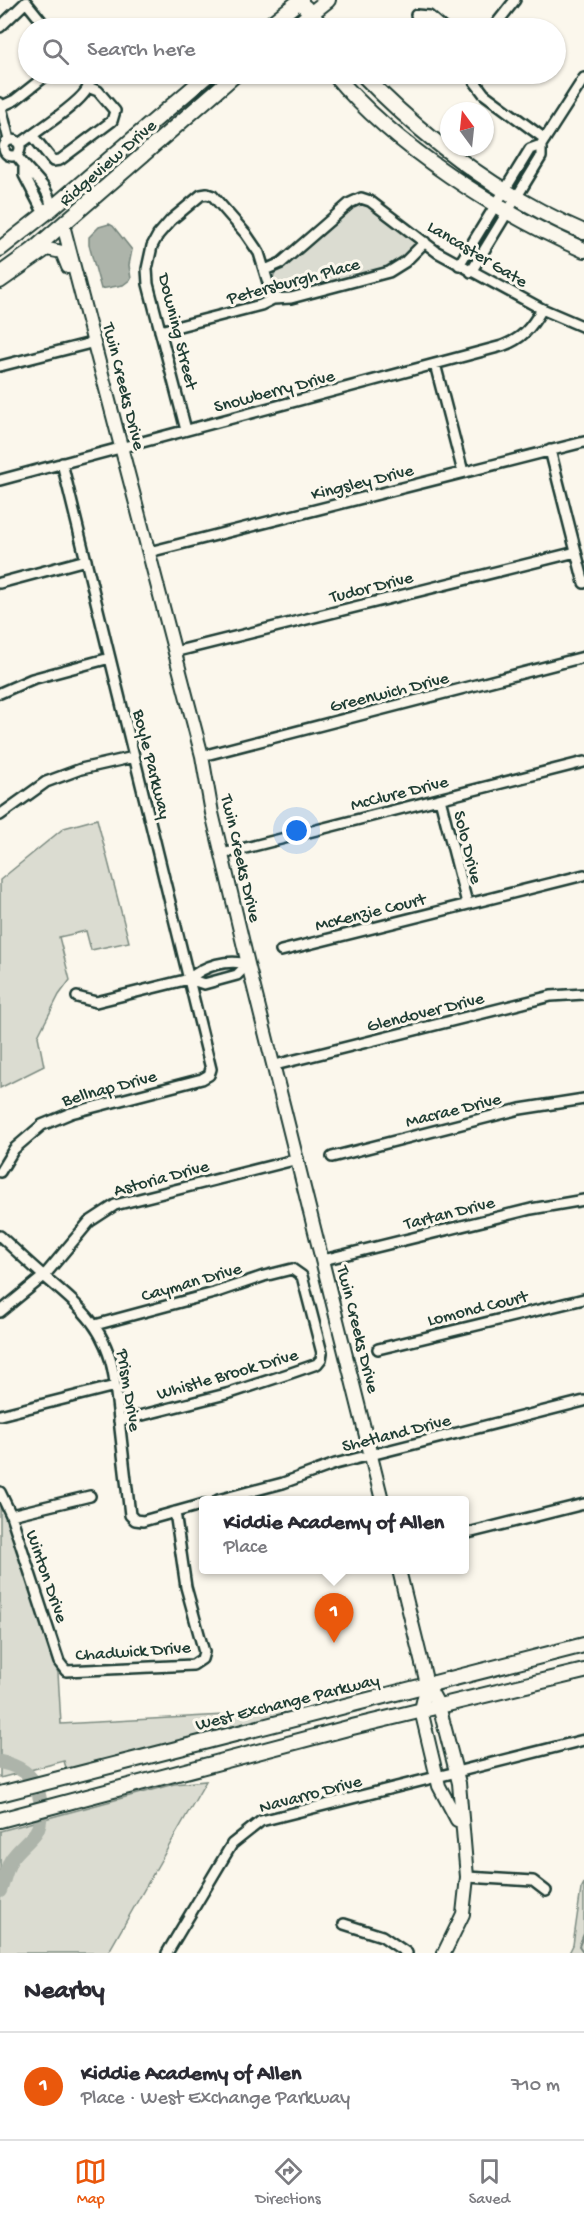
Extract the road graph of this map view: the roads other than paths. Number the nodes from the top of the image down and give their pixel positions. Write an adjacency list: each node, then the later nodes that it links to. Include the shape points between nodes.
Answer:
1 (277, 0): 5 (main road)
2 (299, 0): 5 (main road); 6 (main road)
3 (328, 0): 6 (main road)
4 (515, 0): 14 (street)
5 (286, 12): 9 (main road); 10 (main road)
6 (311, 14): 11 (main road); 12 (main road)
7 (416, 15): 13 (street)
8 (38, 18): 15 (street, via 26,2)
9 (278, 18)
10 (290, 18)
11 (307, 18)
12 (314, 18)
13 (431, 18)
14 (501, 18)
15 (0, 27)
16 (584, 78): 27 (street)
17 (35, 84): 24 (street, via 15,100)
18 (197, 84): 33 (main road, Ridgeview Drive)
19 (225, 84): 34 (main road, Ridgeview Drive)
20 (344, 84): 32 (main road, via 399,136)
21 (372, 84): 31 (main road, via 432,139)
22 (476, 84): 27 (street)
23 (88, 87): 25 (street, via 81,98); 25 (street, via 98,91 115,111 112,122 60,160 48,157)
24 (1, 105): 26 (street)
25 (32, 135): 28 (street)
26 (9, 140): 28 (street); 29 (street)
27 (543, 142): 31 (street, via 541,157); 31 (street, via 530,149)
28 (20, 144): 30 (street)
29 (2, 153): 30 (street)
30 (17, 156): 33 (street, via 51,199)
31 (511, 194): 32 (street); 32 (street); 35 (main road)
32 (502, 208): 38 (main road); 39 (street); 41 (street)
33 (51, 209): 34 (main road); 37 (main road, Ridgeview Drive)
34 (63, 225): 42 (main road, Ridgeview Drive); 48 (street, Twin Creeks Drive)
35 (584, 232)
36 (425, 242): 39 (street, Lancaster Gate); 40 (street, Lancaster Gate, via 362,198 350,203 281,263); 44 (street, Petersburgh Place, via 388,272 291,298)
37 (0, 249)
38 (584, 250)
39 (459, 265): 41 (street, Lancaster Gate)
40 (265, 270): 44 (street); 47 (street, Downing Street, via 253,242 213,196 201,195 171,220 152,246 148,284)
41 (471, 272): 45 (street, Lancaster Gate)
42 (0, 274)
43 (0, 282): 48 (street, via 44,251 59,251)
44 (273, 299): 47 (street, Petersburgh Place)
45 (542, 309): 46 (street, Lancaster Gate); 49 (street, Snowberry Drive, via 526,334 513,342)
46 (584, 327)
47 (160, 331): 51 (street, Downing Street)
48 (94, 338): 50 (street); 53 (street, Twin Creeks Drive)
49 (435, 364): 51 (street, Snowberry Drive); 56 (street)
50 (0, 366)
51 (186, 430): 53 (street, Snowberry Drive)
52 (584, 442): 54 (street, Kingsley Drive)
53 (122, 448): 55 (street, Snowberry Drive); 58 (street, Twin Creeks Drive)
54 (550, 450): 56 (street, Kingsley Drive); 59 (street)
55 (62, 463): 57 (street, Snowberry Drive); 60 (street, Boyle Parkway)
56 (463, 472): 58 (street, Kingsley Drive)
57 (0, 480)
58 (149, 552): 63 (street, Twin Creeks Drive)
59 (576, 552): 62 (street); 63 (street, Tudor Drive)
60 (86, 560): 61 (street); 65 (street, Boyle Parkway)
61 (0, 583)
62 (584, 584)
63 (174, 652): 67 (street, Twin Creeks Drive)
64 (584, 657): 67 (street, Greenwich Drive)
65 (110, 658): 66 (street, via 32,679); 68 (street, Boyle Parkway)
66 (0, 693)
67 (202, 756): 72 (street, Twin Creeks Drive)
68 (134, 757): 71 (street, via 46,782); 77 (street, Boyle Parkway)
69 (584, 762): 70 (street, McClure Drive)
70 (440, 799): 72 (street, McClure Drive); 74 (street, Solo Drive)
71 (0, 816)
72 (222, 854): 76 (street, Twin Creeks Drive)
73 (584, 874): 74 (street, McKenzie Court)
74 (466, 903): 75 (street, McKenzie Court)
75 (281, 951)
76 (248, 964): 77 (street, via 223,963 201,969); 77 (street, via 237,975 204,984); 80 (street, Twin Creeks Drive)
77 (189, 979): 79 (street, via 96,1002); 81 (street, Boyle Parkway)
78 (584, 994): 80 (street, Glendover Drive, via 551,996)
79 (77, 997)
80 (275, 1065): 84 (street, Twin Creeks Drive)
81 (210, 1073): 85 (street, Bellnap Drive, via 202,1079 71,1113 42,1125 14,1149)
82 (584, 1099): 83 (street, Macrae Drive, via 520,1109)
83 (332, 1157)
84 (298, 1159): 88 (street, Twin Creeks Drive); 90 (street, Astoria Drive, via 115,1205 83,1228)
85 (0, 1172)
86 (584, 1200): 88 (street, Tartan Drive, via 531,1209)
87 (0, 1236): 90 (street, Prism Drive)
88 (323, 1260): 99 (street, Twin Creeks Drive)
89 (296, 1270): 93 (street, Cayman Drive, via 288,1268 214,1293); 98 (street, Whistle Brook Drive, via 302,1276 322,1353 319,1362 230,1393)
90 (44, 1276): 92 (street, Astoria Drive); 93 (street, Prism Drive, via 81,1307)
91 (584, 1299): 94 (street, Lomond Court)
92 (0, 1311)
93 (95, 1325): 95 (street, Prism Drive, via 111,1360)
94 (378, 1349)
95 (115, 1386): 97 (street); 98 (street, Prism Drive)
96 (584, 1401): 99 (street, Shetland Drive)
97 (0, 1415)
98 (119, 1421): 106 (street, Prism Drive, via 130,1515 143,1521)
99 (371, 1455): 102 (street, Shetland Drive); 103 (street, Twin Creeks Drive)
100 (0, 1492): 107 (street, Winton Drive)
101 (90, 1496): 107 (street)
102 (232, 1496)
103 (381, 1496)
104 (584, 1504): 108 (street)
105 (199, 1505): 106 (street)
106 (175, 1512): 111 (street, Chadwick Drive, via 186,1587 204,1652 202,1659 194,1665)
107 (11, 1515): 111 (street, Winton Drive)
108 (469, 1533)
109 (400, 1574): 113 (street)
110 (584, 1645): 113 (main road, West Exchange Parkway)
111 (64, 1670)
112 (584, 1671): 114 (main road)
113 (427, 1684): 114 (street); 115 (street); 117 (main road, West Exchange Parkway)
114 (439, 1706): 115 (main road); 119 (street)
115 (421, 1710): 118 (main road); 120 (street)
116 (584, 1740): 119 (street, Navarro Drive)
117 (195, 1744): 118 (main road); 121 (main road, West Exchange Parkway)
118 (201, 1766): 122 (main road)
119 (456, 1772): 120 (street, Navarro Drive); 123 (street)
120 (437, 1778): 123 (street); 127 (street, Navarro Drive, via 261,1821 231,1844)
121 (0, 1794)
122 (0, 1820)
123 (462, 1829): 124 (street)
124 (467, 1877): 125 (street, via 533,1881); 129 (street, via 463,1914)
125 (546, 1890)
126 (344, 1924): 128 (street, via 382,1936)
127 (167, 1953)
128 (407, 1953)
129 (444, 1953)

